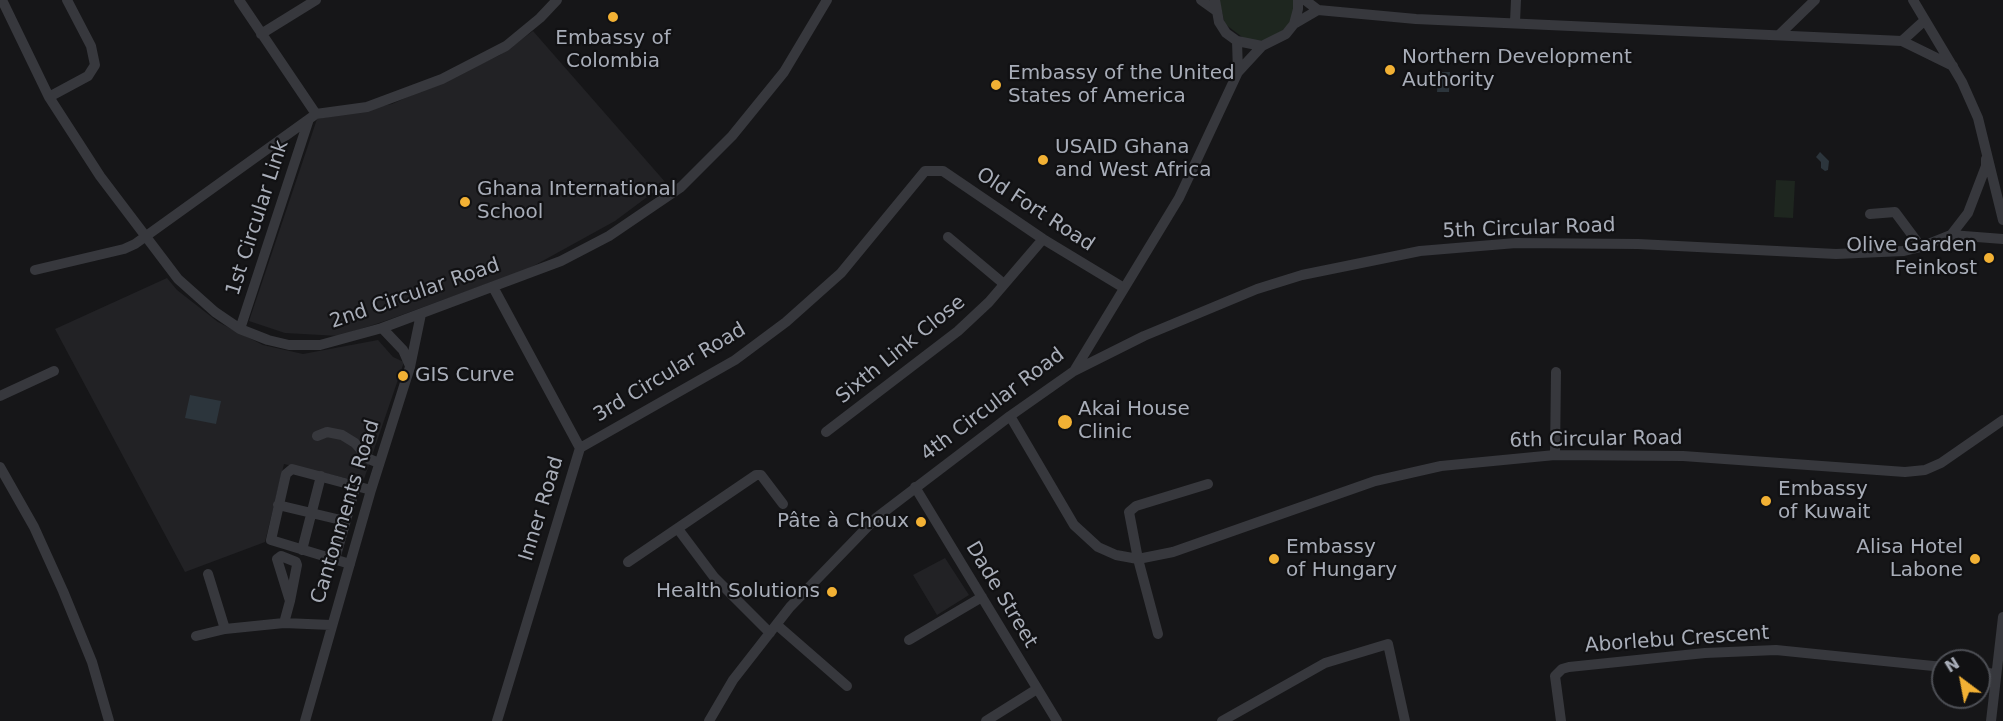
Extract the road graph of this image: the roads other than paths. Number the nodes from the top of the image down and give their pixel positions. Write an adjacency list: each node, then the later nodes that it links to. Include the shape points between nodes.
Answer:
1 (2, 0): 25 (street, 2nd Circular Road)
2 (67, 0): 25 (street, via 91,46 95,65 88,76)
3 (239, 0): 18 (street)
4 (316, 0): 18 (street)
5 (557, 0): 26 (street, via 506,46 442,79 367,107)
6 (827, 0): 39 (street, 2nd Circular Road, via 784,72 732,136 681,187 609,236 561,261)
7 (1201, 0): 13 (street)
8 (1298, 0): 17 (street)
9 (1305, 0): 14 (street)
10 (1516, 0): 16 (street)
11 (1815, 0): 19 (street)
12 (1913, 0): 15 (street)
13 (1215, 5): 21 (street, via 1219,22)
14 (1318, 10): 16 (street, via 1416,19); 17 (street, 4th Circular Road)
15 (1925, 20): 20 (street); 23 (street)
16 (1515, 22): 19 (street)
17 (1294, 24): 22 (street, 4th Circular Road, via 1286,34)
18 (261, 34): 26 (street)
19 (1780, 34): 20 (street)
20 (1902, 40): 23 (street)
21 (1237, 41): 22 (street); 24 (street, 4th Circular Road)
22 (1262, 46): 24 (street, 4th Circular Road)
23 (1953, 66): 27 (street, via 1974,108)
24 (1238, 72): 40 (street, 4th Circular Road, via 1179,198)
25 (49, 97): 32 (street, 2nd Circular Road)
26 (313, 116): 32 (street); 43 (street, 1st Circular Link)
27 (1986, 147): 30 (street); 31 (street, via 1982,179 1968,213)
28 (925, 171): 34 (street, Old Fort Road, via 943,171); 53 (street, 3rd Circular Road, via 841,273 786,322 735,360)
29 (1870, 214): 36 (street, via 1896,212)
30 (2003, 220)
31 (1952, 235): 35 (street, 5th Circular Road); 36 (street, 5th Circular Road)
32 (146, 237): 37 (street, via 124,249); 43 (street, 2nd Circular Road, via 178,279)
33 (948, 237): 38 (street)
34 (1043, 239): 38 (street, Sixth Link Close); 40 (street, Old Fort Road)
35 (2003, 239)
36 (1921, 247): 46 (street, 5th Circular Road, via 1836,254 1638,244 1516,243 1420,251 1302,275 1257,289)
37 (35, 270)
38 (1004, 284): 51 (street, Sixth Link Close, via 958,331)
39 (493, 287): 41 (street, 2nd Circular Road); 53 (street, Inner Road)
40 (1124, 288): 46 (street, 4th Circular Road)
41 (421, 314): 42 (street, 2nd Circular Road); 44 (street, Cantonments Road)
42 (382, 328): 43 (street, 2nd Circular Road, via 320,345 289,345); 44 (street, via 403,350)
43 (240, 329)
44 (410, 367): 55 (street, Cantonments Road)
45 (54, 371): 48 (street)
46 (1074, 371): 49 (street, 4th Circular Road)
47 (1556, 372): 54 (street)
48 (0, 396)
49 (1010, 416): 60 (street, 4th Circular Road); 69 (street, 6th Circular Road, via 1074,525 1098,547)
50 (2003, 420): 54 (street, 6th Circular Road, via 1941,463 1905,472 1683,456)
51 (826, 432)
52 (317, 436): 55 (street, via 327,432 342,435)
53 (580, 448): 90 (street, Inner Road)
54 (1555, 455): 69 (street, 6th Circular Road, via 1442,466 1387,478 1173,552)
55 (379, 464): 61 (street, Cantonments Road)
56 (0, 466): 88 (street, via 34,527 67,600)
57 (321, 476): 59 (street); 63 (street, via 288,470); 64 (street)
58 (1208, 484): 69 (street, via 1136,506 1129,512)
59 (356, 485): 61 (street); 65 (street)
60 (915, 487): 73 (street, Dade Street); 79 (street, 4th Circular Road, via 876,518)
61 (371, 490): 71 (street, Cantonments Road)
62 (783, 504): 66 (street, via 761,475 756,475)
63 (278, 505): 64 (street); 67 (street, via 271,540)
64 (311, 512): 65 (street); 67 (street)
65 (345, 521): 68 (street)
66 (678, 529): 70 (street); 79 (street, via 714,577)
67 (302, 550): 68 (street)
68 (335, 559): 71 (street)
69 (1138, 559): 80 (street)
70 (628, 562)
71 (350, 564): 77 (street, Cantonments Road)
72 (208, 574): 78 (street)
73 (982, 597): 82 (street); 87 (street, Dade Street)
74 (290, 601): 76 (street)
75 (2003, 617): 85 (street)
76 (284, 623): 77 (street); 78 (street)
77 (332, 625): 89 (street, Cantonments Road)
78 (225, 629): 81 (street)
79 (773, 629): 86 (street); 91 (street, 4th Circular Road, via 733,680)
80 (1158, 634)
81 (196, 636)
82 (909, 640)
83 (1931, 666): 96 (street, Aborlebu Crescent, via 1749,650 1569,667 1558,672 1555,681)
84 (1991, 673): 85 (street)
85 (1996, 674): 97 (street)
86 (847, 686)
87 (1037, 688): 92 (street); 93 (street, Dade Street)
88 (109, 721)
89 (305, 721)
90 (497, 721)
91 (709, 721)
92 (986, 721)
93 (1057, 721)
94 (1222, 721): 95 (street, via 1325,663 1388,644)
95 (1405, 721)
96 (1561, 721)
97 (1991, 721)

